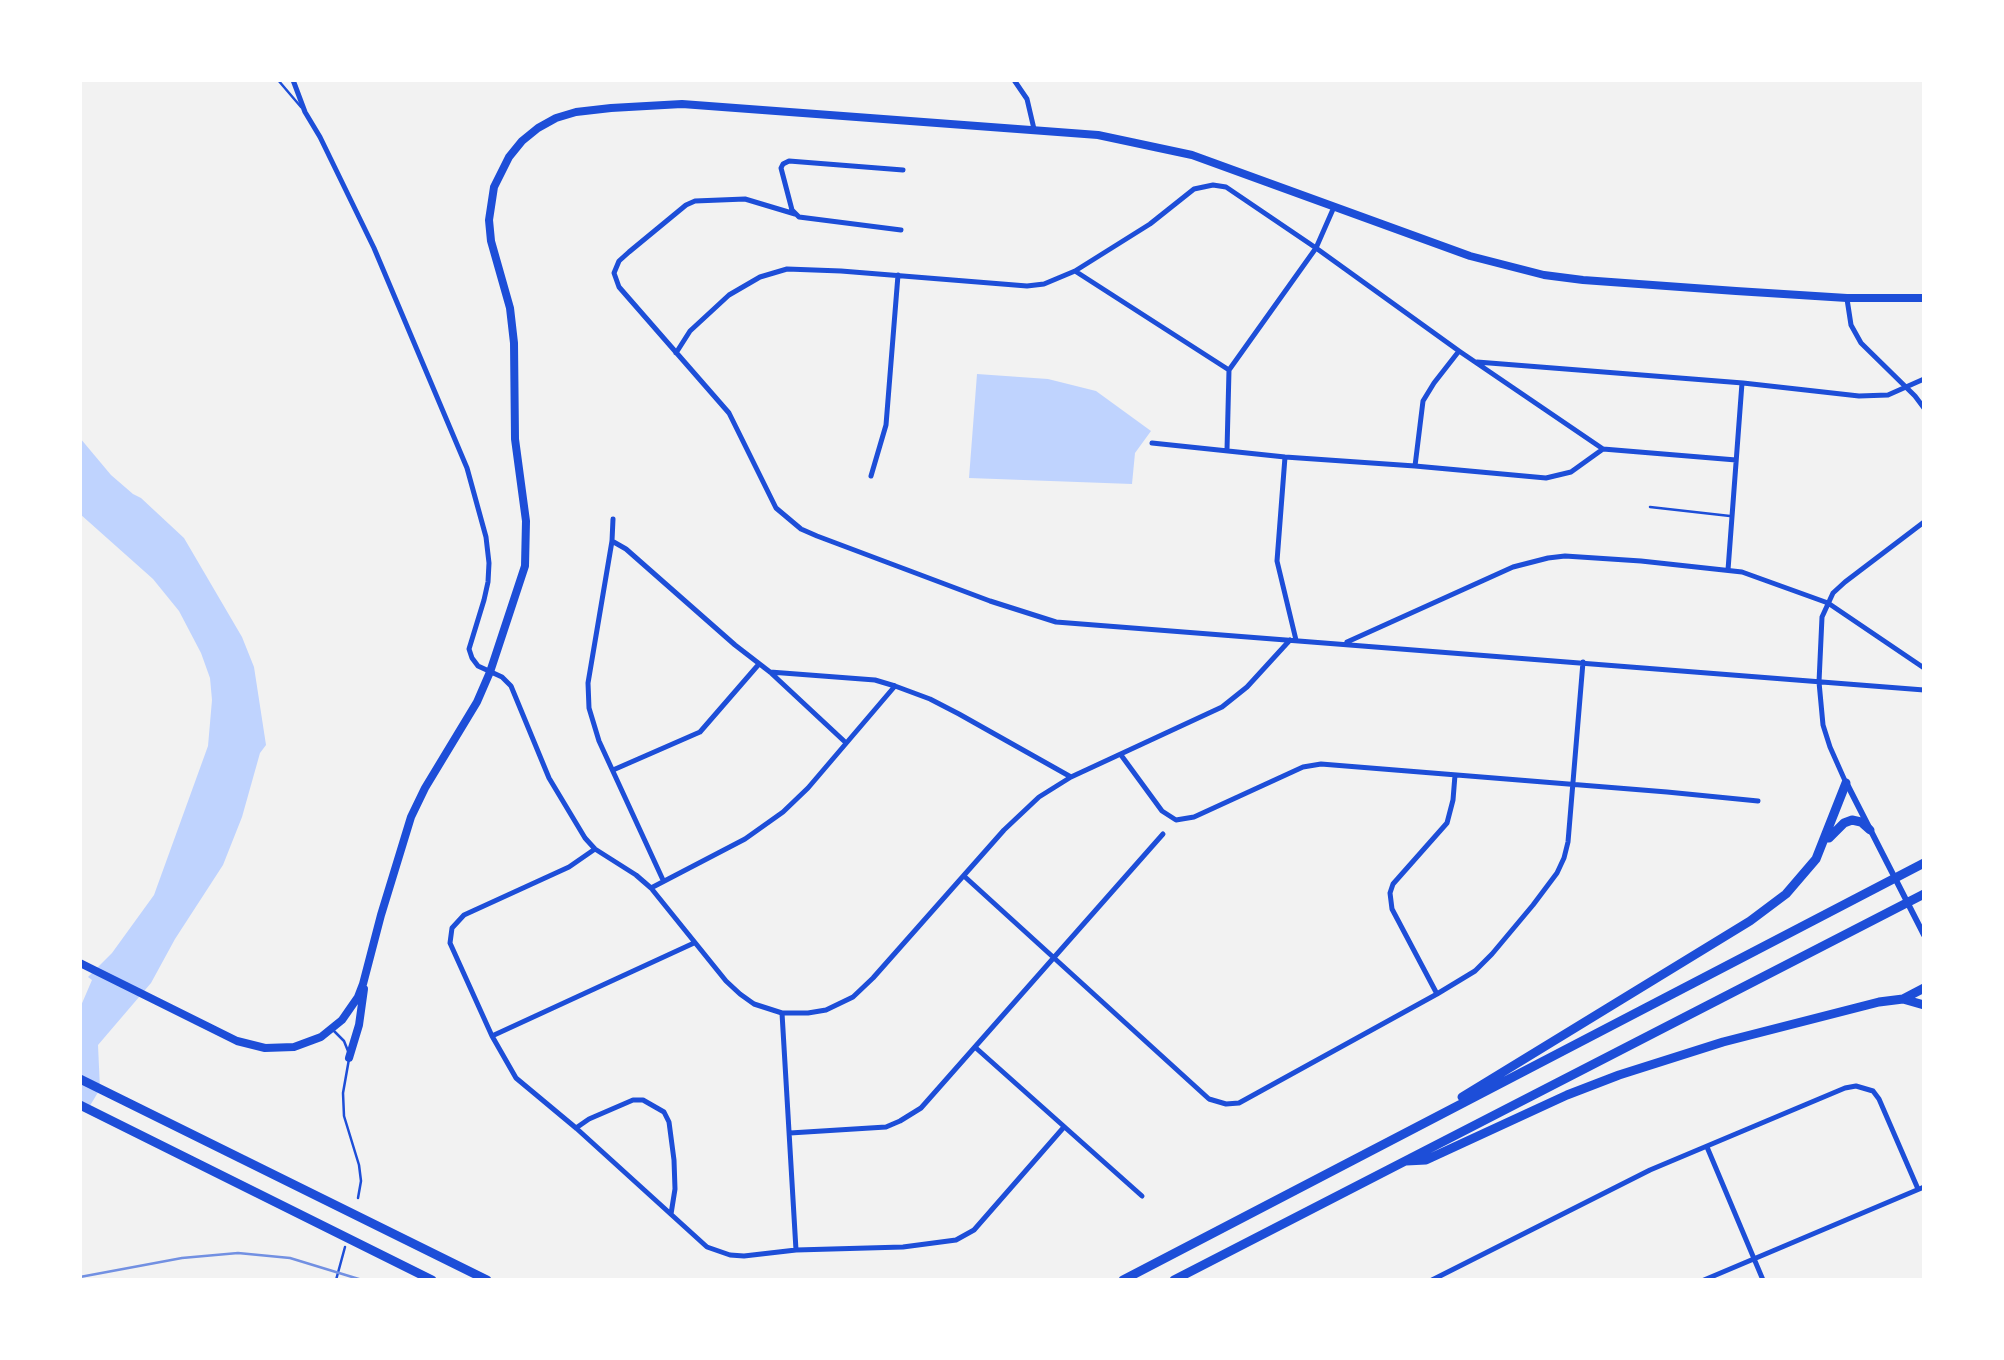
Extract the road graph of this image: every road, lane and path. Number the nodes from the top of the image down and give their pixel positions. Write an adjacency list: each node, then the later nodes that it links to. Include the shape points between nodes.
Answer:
1 (278, 80): 4 (lane)
2 (294, 80): 4 (street)
3 (1014, 80): 5 (street)
4 (305, 112): 42 (street, via 374,248 467,468 489,563 469,649)
5 (1034, 129): 7 (main road, via 1157,146); 42 (main road, via 682,104 576,112 522,141 500,171 489,220 512,325 526,548)
6 (903, 170): 8 (street, via 785,162 781,168)
7 (1334, 207): 10 (street); 13 (main road, via 1544,275)
8 (795, 214): 9 (street); 16 (street, via 745,199 695,201 619,261 616,280)
9 (902, 230)
10 (1316, 248): 11 (street, via 1238,194 1213,185 1194,190); 15 (street); 18 (street)
11 (1075, 271): 12 (street, via 1027,286); 18 (street)
12 (898, 275): 16 (street, via 774,272 712,309); 29 (street, via 886,425)
13 (1847, 298): 14 (main road); 21 (street, via 1856,336)
14 (1924, 298)
15 (1459, 351): 17 (street); 28 (street, via 1423,401)
16 (676, 353): 37 (street, via 736,425 776,508 801,529 1044,619)
17 (1475, 362): 20 (street); 24 (street)
18 (1230, 370): 25 (street)
19 (1924, 379): 21 (street)
20 (1742, 383): 21 (street, via 1859,396); 27 (street)
21 (1906, 388): 22 (street)
22 (1924, 408)
23 (1152, 443): 25 (street)
24 (1602, 449): 27 (street); 28 (street, via 1572,472 1546,478)
25 (1227, 450): 26 (street)
26 (1285, 457): 28 (street); 37 (street, via 1276,554)
27 (1736, 460): 31 (street)
28 (1415, 466)
29 (871, 476)
30 (1650, 507): 31 (lane)
31 (1732, 516): 35 (street)
32 (613, 519): 34 (street)
33 (1924, 522): 36 (street, via 1845,582)
34 (612, 542): 40 (street); 49 (street, via 587,696)
35 (1728, 570): 36 (street); 38 (street, via 1548,558 1513,567)
36 (1828, 604): 41 (street); 44 (street)
37 (1293, 640): 38 (street); 48 (street, via 1222,707)
38 (1344, 643): 39 (street)
39 (1583, 662): 44 (street); 53 (street)
40 (759, 664): 43 (street); 49 (street, via 700,732)
41 (1924, 668)
42 (490, 672): 58 (street, via 510,686 549,778); 68 (main road, via 411,817)
43 (770, 672): 45 (street); 47 (street)
44 (1820, 682): 46 (street); 52 (street, via 1826,738)
45 (895, 686): 47 (street); 51 (street)
46 (1924, 690)
47 (845, 742): 61 (street, via 771,821)
48 (1120, 754): 50 (street, via 1176,820 1312,765); 51 (street)
49 (613, 770): 61 (street)
50 (1455, 775): 53 (street); 70 (street, via 1447,823 1390,893)
51 (1072, 777): 60 (street, via 1027,807)
52 (1846, 783): 55 (street); 57 (highway)
53 (1574, 785): 54 (street); 70 (street, via 1557,873 1492,954)
54 (1758, 801)
55 (1870, 830): 57 (highway, via 1852,820); 64 (street)
56 (1163, 834): 66 (street)
57 (1824, 844): 81 (highway, via 1805,874 1765,912)
58 (596, 848): 62 (street); 75 (street, via 464,915 452,928 450,943)
59 (1924, 863): 81 (highway)
60 (964, 876): 66 (street); 73 (street, via 854,996 826,1010)
61 (663, 880): 62 (street)
62 (651, 888): 65 (street)
63 (1924, 894): 85 (highway)
64 (1923, 934)
65 (694, 943): 73 (street, via 740,994); 75 (street)
66 (1054, 958): 70 (street, via 1209,1099 1226,1104 1254,1097); 76 (street)
67 (80, 963): 74 (main road, via 237,1041 294,1047)
68 (364, 984): 74 (main road); 77 (main road)
69 (1924, 988): 71 (highway)
70 (1437, 994)
71 (1903, 999): 72 (highway); 85 (highway, via 1722,1042 1620,1075 1426,1160)
72 (1924, 1005)
73 (782, 1013): 83 (street)
74 (332, 1028): 77 (lane)
75 (492, 1036): 82 (street, via 516,1078)
76 (976, 1048): 80 (street); 83 (street, via 900,1122)
77 (349, 1058): 88 (lane, via 344,1116 360,1165)
78 (80, 1078): 95 (highway)
79 (80, 1105): 94 (highway)
80 (1064, 1127): 87 (street); 91 (street, via 965,1236 902,1247)
81 (1418, 1127): 96 (highway)
82 (576, 1128): 89 (street); 89 (street, via 633,1100 664,1112 674,1160)
83 (790, 1133): 91 (street)
84 (1706, 1147): 86 (street, via 1846,1088 1866,1087 1880,1098); 92 (street); 98 (street)
85 (1404, 1161): 97 (highway)
86 (1921, 1188): 92 (street)
87 (1142, 1196)
88 (358, 1198)
89 (671, 1214): 91 (street, via 717,1251 744,1256)
90 (345, 1247): 93 (lane)
91 (796, 1250)
92 (1754, 1258): 99 (street); 100 (street)
93 (336, 1280)
94 (432, 1280)
95 (487, 1280)
96 (1124, 1280)
97 (1174, 1280)
98 (1432, 1280)
99 (1704, 1280)
100 (1763, 1280)

